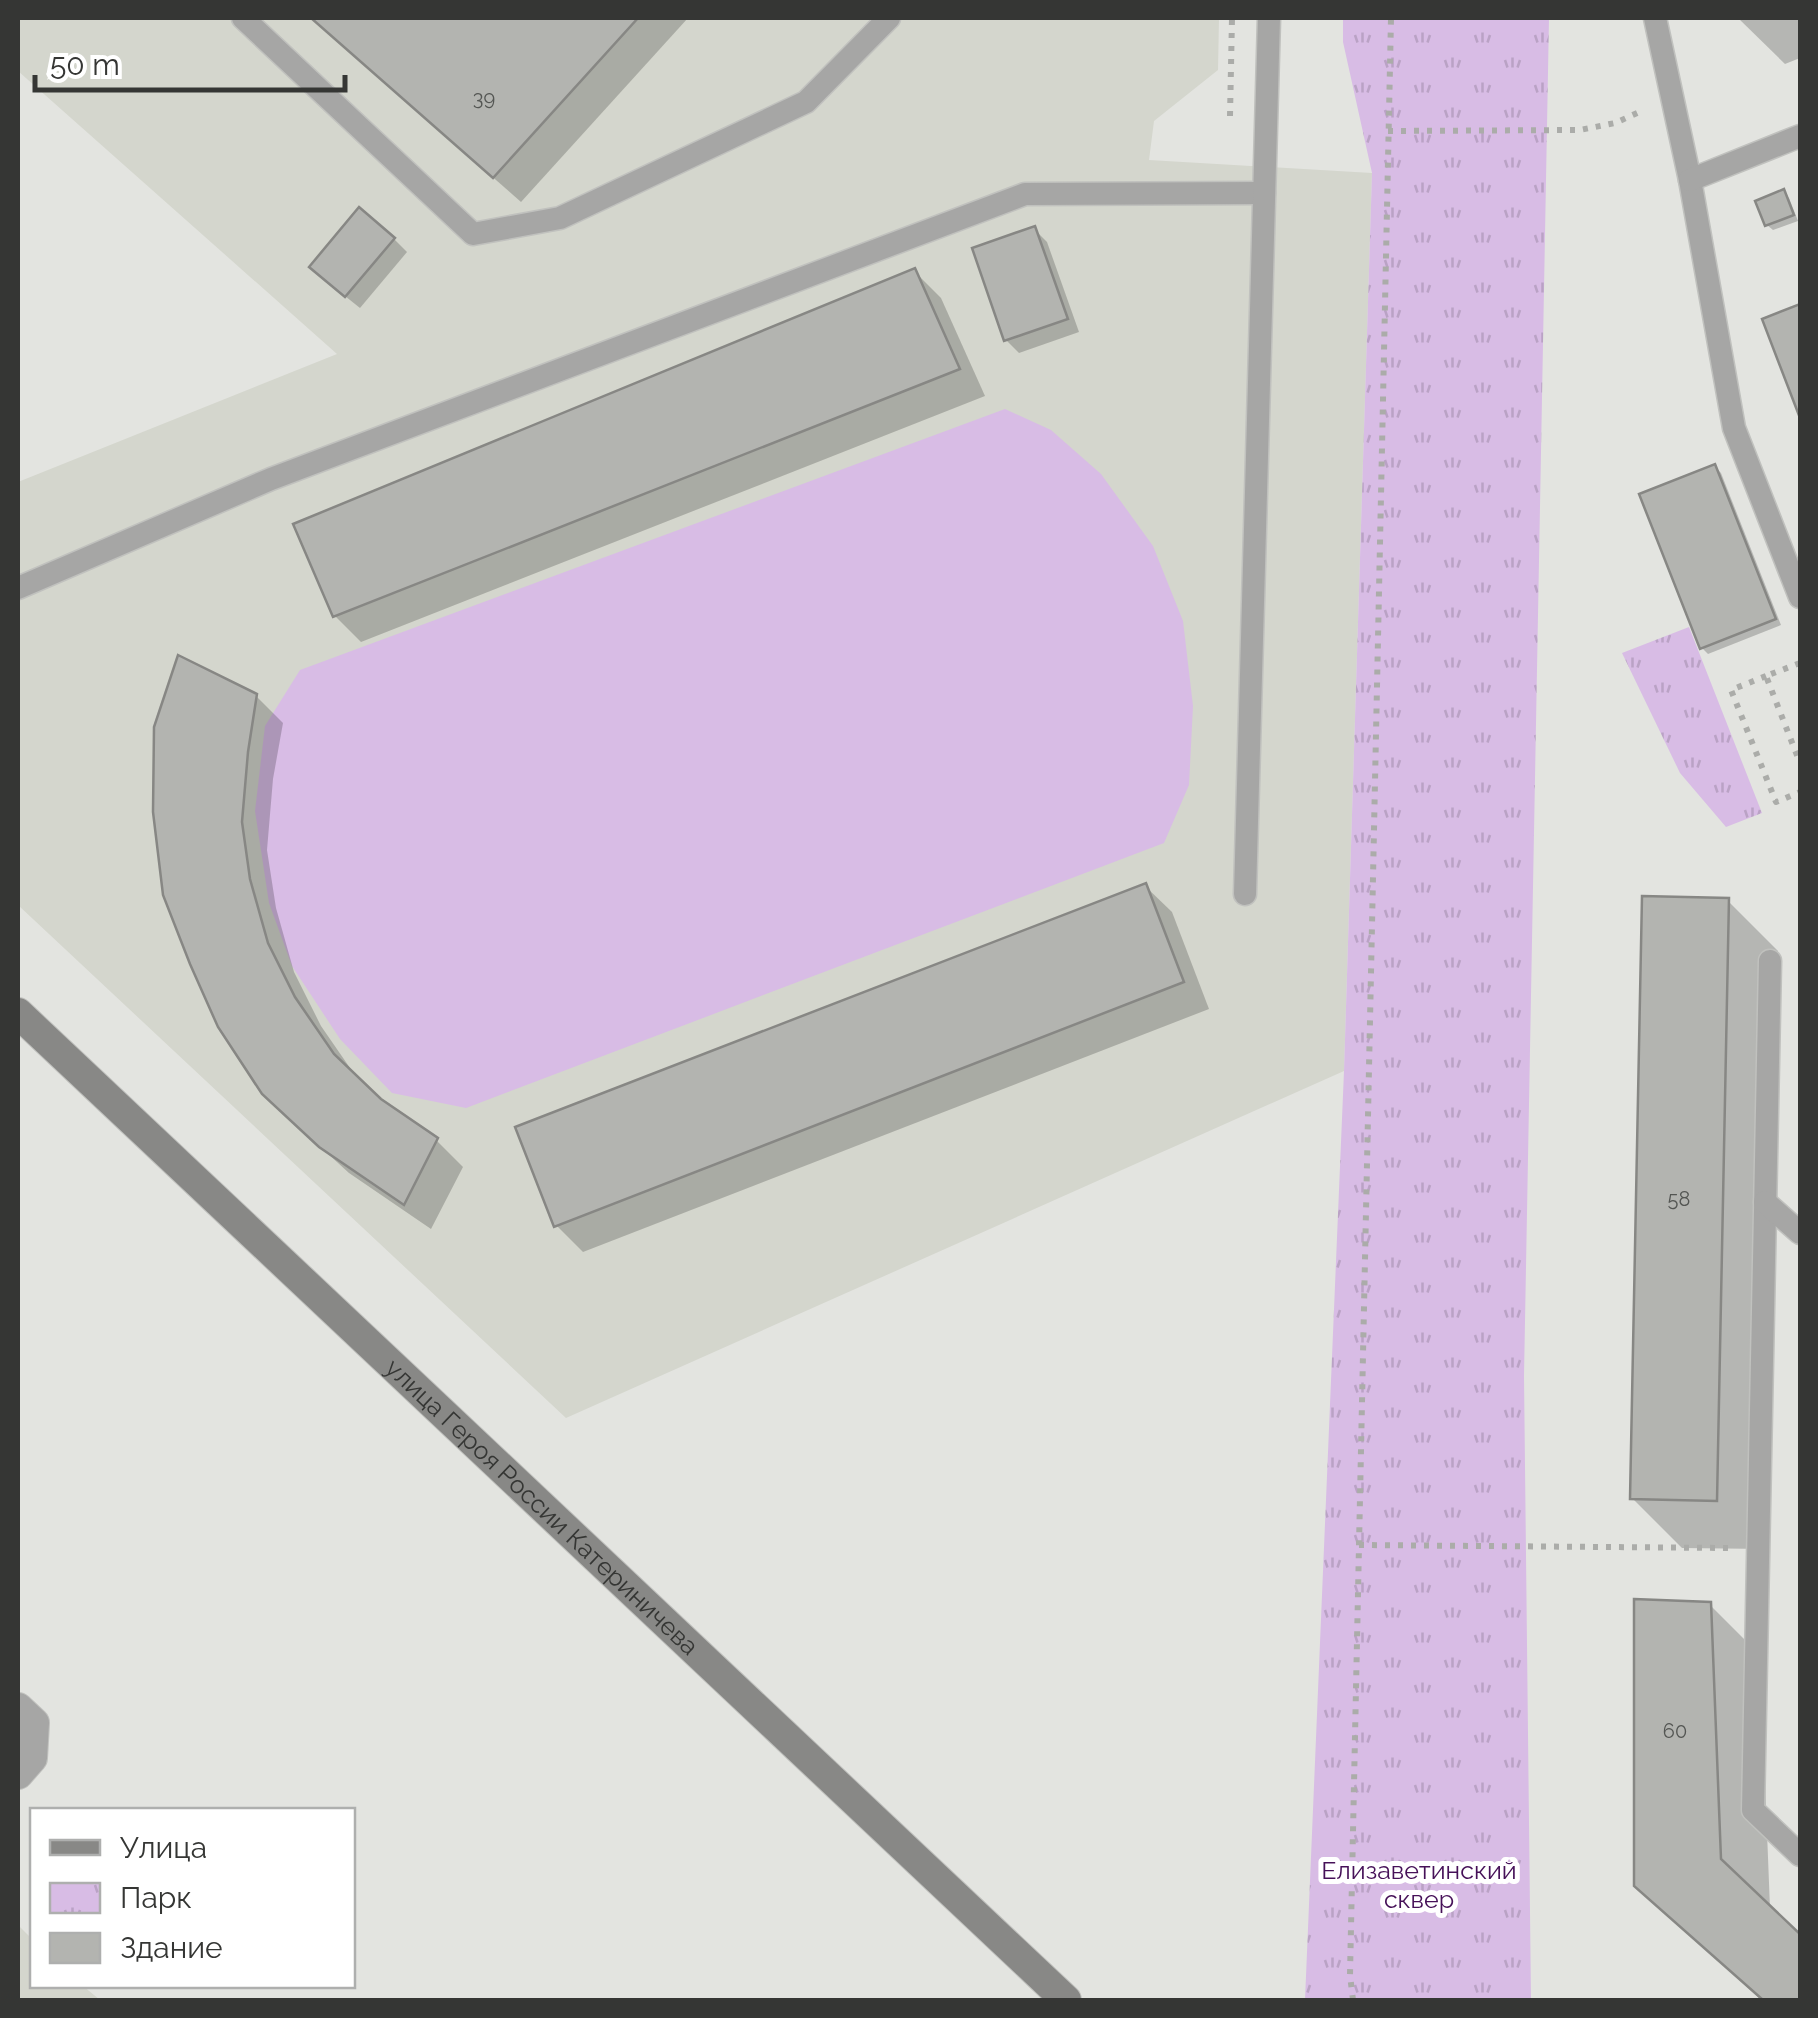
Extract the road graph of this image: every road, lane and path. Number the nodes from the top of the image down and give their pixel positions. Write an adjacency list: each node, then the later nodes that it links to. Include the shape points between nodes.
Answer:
1 (243, 18): 2 (lane, via 473,234 560,218 806,102)
2 (889, 18)
3 (1232, 18): 8 (path)
4 (1268, 18): 12 (lane)
5 (1391, 18): 9 (path)
6 (1655, 18): 7 (lane)
7 (1672, 96): 9 (path, via 1615,124 1580,130); 11 (lane)
8 (1230, 128)
9 (1388, 131): 24 (path)
10 (1800, 136): 11 (lane)
11 (1690, 180): 14 (lane, via 1734,428)
12 (1264, 193): 13 (lane, via 1026,194 271,479); 19 (lane)
13 (18, 588)
14 (1800, 597)
15 (1800, 663): 16 (path)
16 (1766, 676): 17 (path); 18 (path, via 1731,690 1776,802)
17 (1800, 763)
18 (1800, 792)
19 (1245, 894)
20 (1770, 962): 22 (lane)
21 (18, 1013): 29 (main road, улица Героя России Катериничева)
22 (1765, 1202): 23 (lane); 25 (lane)
23 (1800, 1233)
24 (1359, 1545): 25 (path); 30 (path)
25 (1758, 1548): 28 (lane, via 1753,1810)
26 (18, 1708): 27 (street, via 34,1723 32,1758)
27 (18, 1774)
28 (1800, 1855)
29 (1066, 2000)
30 (1353, 2000)

